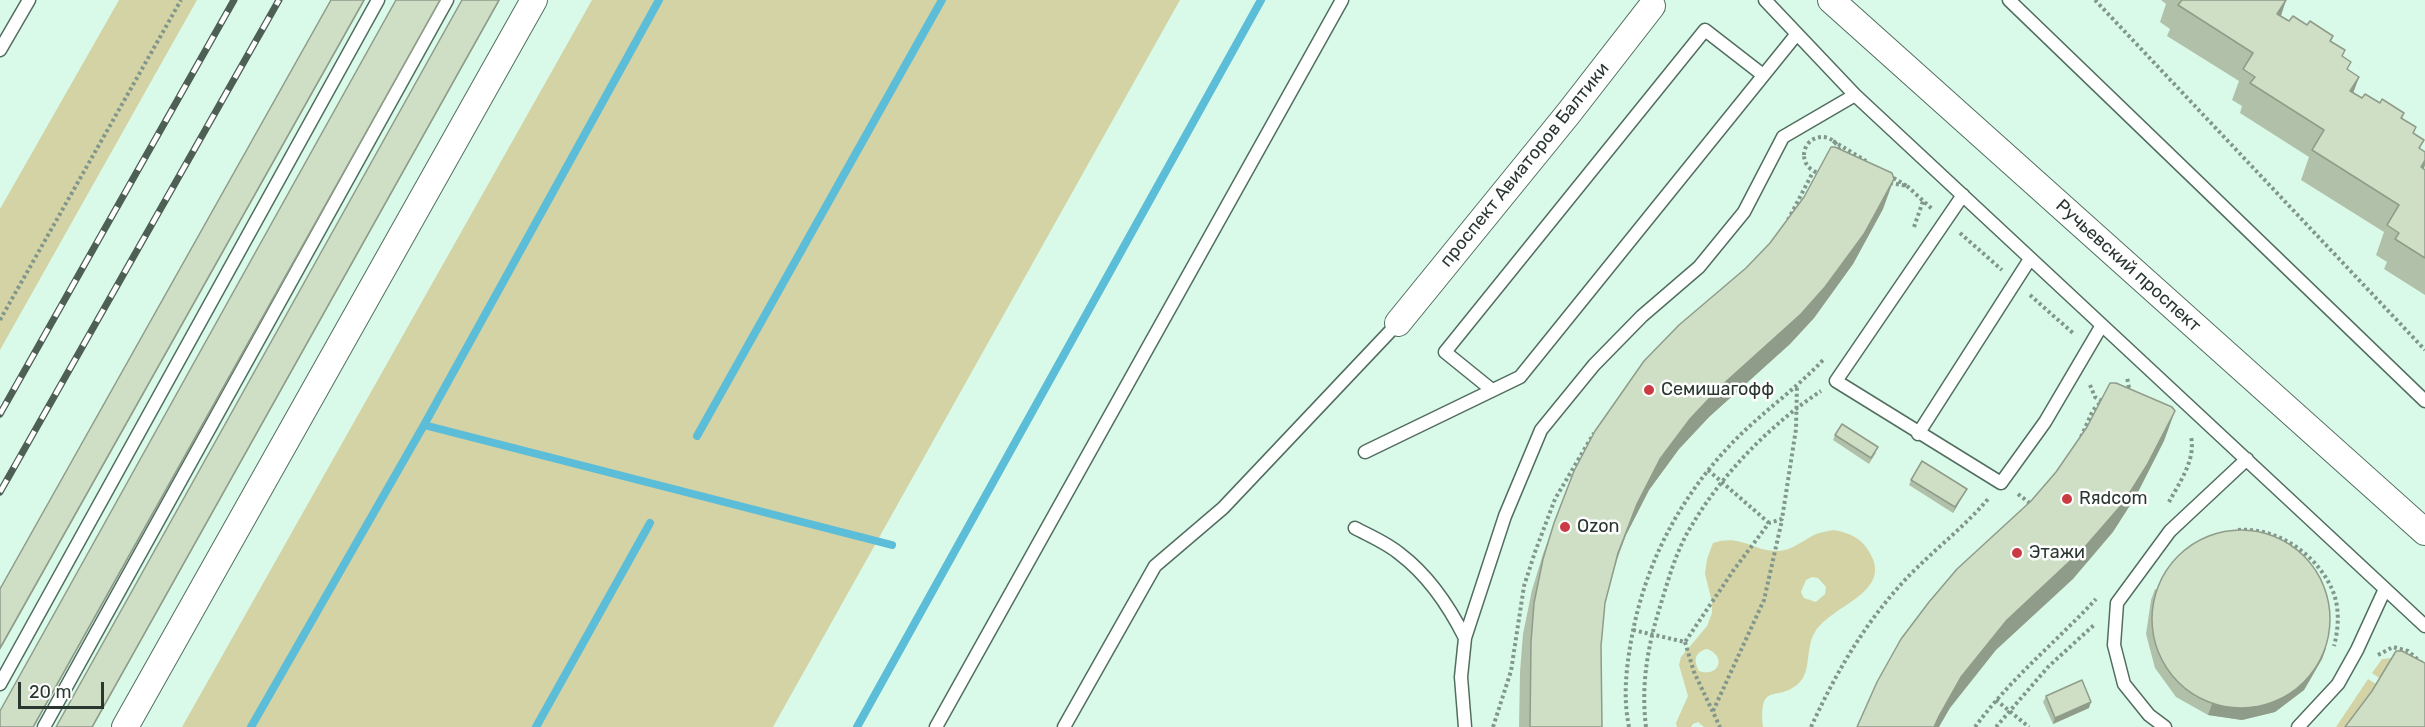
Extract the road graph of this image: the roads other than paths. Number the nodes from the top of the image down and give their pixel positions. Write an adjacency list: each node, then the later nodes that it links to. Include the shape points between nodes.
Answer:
1 (29, 0): 11 (lane)
2 (378, 0): 28 (lane)
3 (447, 0): 29 (lane)
4 (534, 0): 30 (street)
5 (1341, 0): 31 (lane)
6 (1765, 0): 10 (lane)
7 (1831, 0): 24 (street, Ручьевский проспект)
8 (2009, 0): 19 (lane)
9 (1656, 3): 16 (street, проспект Авиаторов Балтики)
10 (1796, 35): 12 (lane); 13 (lane)
11 (0, 50)
12 (1763, 75): 18 (lane, via 1520,377); 18 (lane, via 1705,30 1445,352)
13 (1855, 95): 14 (lane); 27 (lane, via 1783,137 1744,212 1699,267 1642,316 1594,365 1541,430 1505,516)
14 (1963, 195): 15 (lane); 20 (lane, via 1836,381)
15 (2030, 259): 17 (lane); 20 (lane)
16 (1398, 323): 32 (lane, via 1222,508 1155,567)
17 (2102, 325): 20 (lane, via 2045,422 2001,483); 22 (lane)
18 (1492, 390): 21 (lane)
19 (2425, 401)
20 (1918, 434)
21 (1365, 452)
22 (2247, 459): 25 (lane); 34 (lane, via 2151,554 2117,603 2114,645 2124,684 2149,715)
23 (1355, 528): 27 (lane, via 1399,553 1430,582)
24 (2425, 532)
25 (2385, 589): 26 (lane); 35 (lane, via 2338,684)
26 (2425, 626)
27 (1465, 638): 33 (lane, via 1461,677)
28 (0, 684)
29 (45, 727)
30 (125, 727)
31 (936, 727)
32 (1064, 727)
33 (1465, 727)
34 (2165, 727)
35 (2298, 727)

